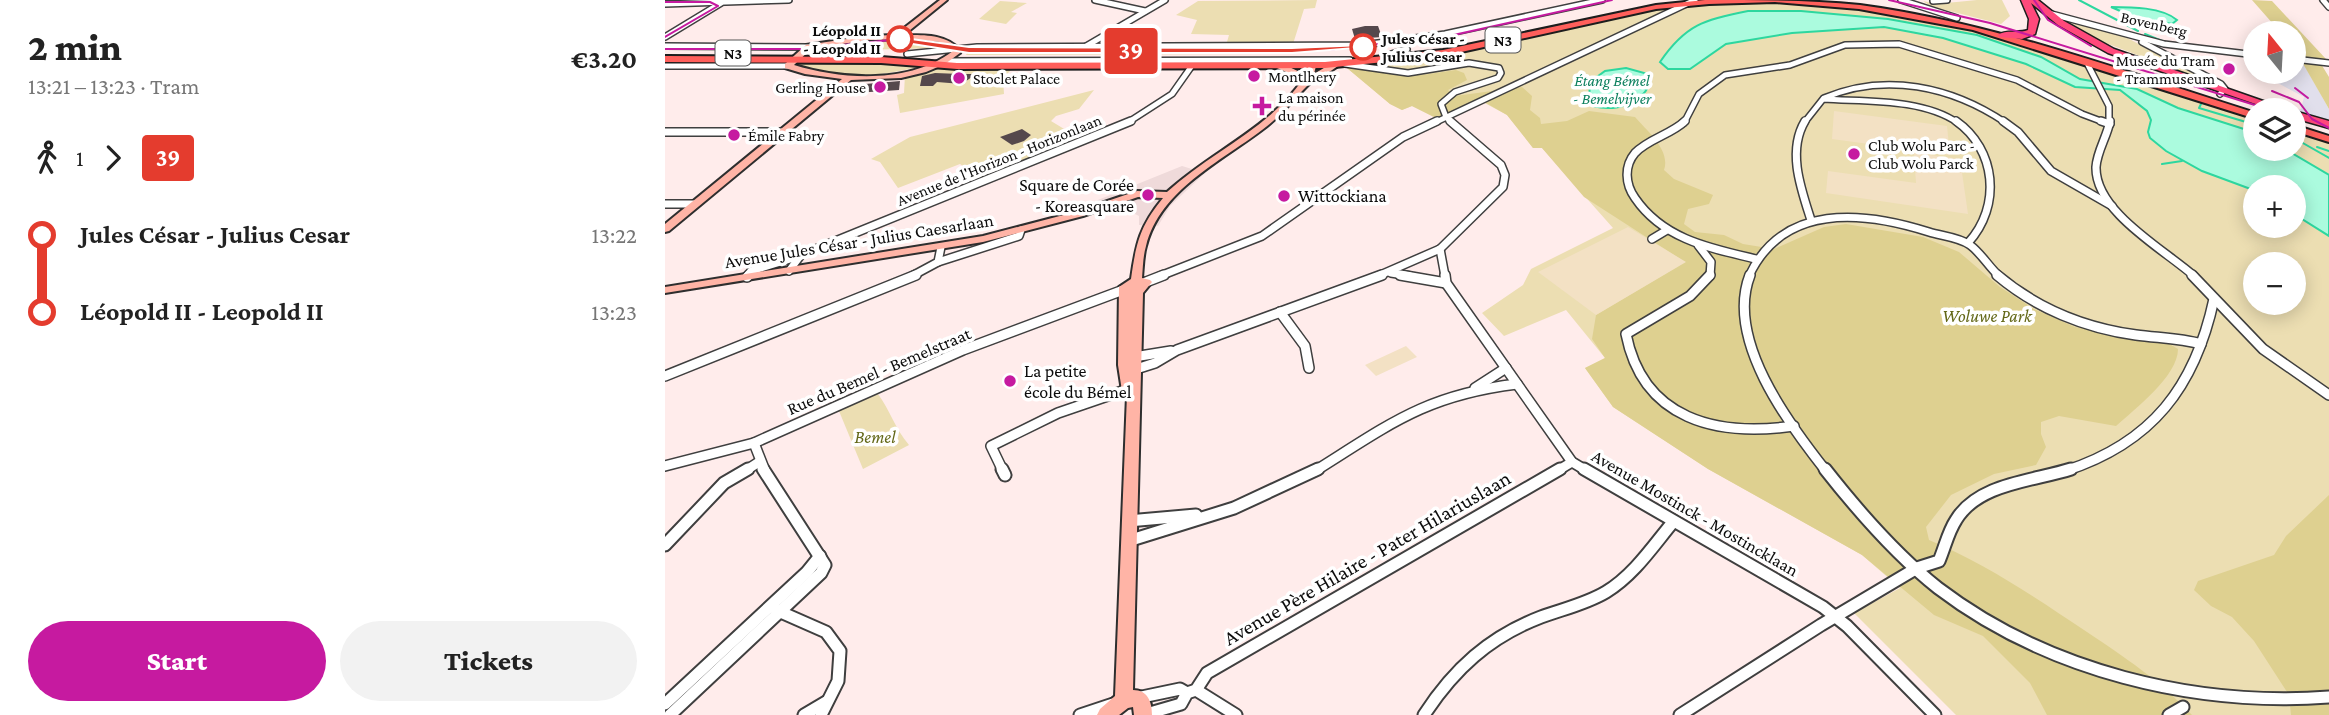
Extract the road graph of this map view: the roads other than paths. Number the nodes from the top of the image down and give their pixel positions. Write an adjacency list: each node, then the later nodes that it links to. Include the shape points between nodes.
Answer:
1 (789, 0): 16 (street)
2 (942, 0): 23 (street)
3 (1095, 0): 24 (street)
4 (1165, 0): 24 (street)
5 (1569, 0): 21 (street)
6 (1602, 0): 21 (street)
7 (1650, 0): 47 (main road, N3)
8 (1745, 0): 17 (main road, N3); 27 (main road, N3, via 1859,7)
9 (1853, 0): 26 (main road)
10 (1901, 0): 26 (street)
11 (1947, 0): 18 (street)
12 (2015, 0): 28 (highway, via 2024,17)
13 (2025, 0): 28 (highway, via 2034,25 2030,33)
14 (2323, 0): 22 (street)
15 (687, 1): 16 (street); 20 (street)
16 (725, 1): 30 (street)
17 (1694, 1): 42 (main road, N3, via 1443,53); 54 (street, Rue du Bemel - Bemelstraat)
18 (1933, 1)
19 (2036, 1): 25 (highway)
20 (665, 4)
21 (1578, 5): 47 (street)
22 (2329, 7)
23 (931, 9): 31 (street)
24 (1145, 11): 33 (street)
25 (2048, 13): 29 (street, Bovenberg); 49 (highway, via 2089,40)
26 (1957, 18): 27 (main road)
27 (2001, 32): 28 (highway)
28 (2020, 35): 52 (main road); 53 (main road)
29 (2131, 35): 35 (street, Bovenberg); 49 (street, via 2221,84)
30 (665, 37)
31 (898, 37): 36 (street); 37 (street, via 933,39)
32 (665, 46): 36 (street)
33 (1083, 48): 37 (street); 47 (street)
34 (665, 53): 36 (main road, N3)
35 (2243, 53)
36 (797, 56): 37 (main road, N3); 37 (main road, N3); 38 (main road, N3); 44 (street); 48 (street, via 816,75)
37 (949, 58): 40 (street); 45 (main road, N3); 47 (main road, N3); 48 (street, via 893,74)
38 (665, 59)
39 (2307, 60): 41 (street)
40 (1255, 62): 46 (street); 47 (street)
41 (2329, 63)
42 (1340, 65): 47 (main road, N3); 47 (street); 54 (street, via 1397,73 1431,72 1476,62 1500,69 1495,80 1447,97 1441,104)
43 (2088, 65): 56 (street, via 2110,109)
44 (665, 66)
45 (1191, 66): 46 (main road, N3); 77 (street, Avenue de l'Horizon - Horizonlaan, via 1171,94 1131,121)
46 (1232, 67): 47 (main road, N3)
47 (1307, 68): 64 (street, via 1268,121)
48 (848, 78): 60 (street)
49 (2222, 92): 50 (highway)
50 (2243, 98)
51 (1823, 99): 67 (street, via 1871,85 1898,85 1973,104 2013,128 2049,170); 68 (street, via 1800,125 1795,150); 73 (street, via 1924,109 1969,129 1990,167 1991,201 1978,233)
52 (2243, 106)
53 (2243, 112)
54 (1447, 117): 76 (street, via 1494,156 1505,175 1496,196); 84 (street, Rue du Bemel - Bemelstraat, via 1403,137 1262,236)
55 (2306, 118): 57 (highway)
56 (2110, 124): 67 (street, via 2097,160 2101,188); 71 (street, via 2018,80 1928,51 1880,43 1835,47 1790,65 1721,77 1699,94 1684,123 1636,152 1627,169 1628,188 1648,217)
57 (2329, 125)
58 (2306, 126): 62 (main road)
59 (665, 131): 60 (street)
60 (783, 132): 66 (street)
61 (2306, 132): 63 (main road)
62 (2329, 133)
63 (2329, 139)
64 (1168, 195): 70 (street, Avenue Jules César - Julius Caesarlaan, via 1137,194); 84 (street, via 1143,238)
65 (665, 204): 66 (street)
66 (695, 204): 69 (street)
67 (2113, 206): 86 (street)
68 (1811, 220): 73 (street, via 1896,222); 78 (street, via 1777,235)
69 (665, 229)
70 (1021, 230): 75 (street, Avenue Jules César - Julius Caesarlaan); 79 (street, via 1019,236)
71 (1667, 230): 72 (street); 74 (street)
72 (1652, 239)
73 (1968, 243): 88 (street, via 1997,275 2054,311 2100,328 2180,337)
74 (1698, 245): 78 (street); 97 (street, via 1713,271 1693,295 1665,307 1626,334 1631,364 1642,384 1660,400 1702,422 1738,429)
75 (941, 247): 79 (street); 80 (street, Avenue Jules César - Julius Caesarlaan)
76 (1440, 249): 81 (street); 83 (street, Avenue Mostinck - Mostincklaan)
77 (801, 255): 80 (street); 82 (street, Avenue de l'Horizon - Horizonlaan, via 751,271)
78 (1756, 259): 97 (street, via 1746,295 1747,321 1760,369)
79 (938, 262): 92 (street)
80 (789, 271): 82 (street, Avenue Jules César - Julius Caesarlaan)
81 (1389, 273): 83 (street); 87 (street)
82 (747, 277): 85 (street, Avenue Jules César - Julius Caesarlaan)
83 (1446, 283): 91 (street, Avenue Mostinck - Mostincklaan)
84 (1133, 289): 89 (street); 98 (street, Rue du Bemel - Bemelstraat, via 963,351)
85 (665, 290)
86 (2214, 299): 88 (street); 95 (street, via 2266,352)
87 (1280, 312): 89 (street, via 1177,350 1155,363); 90 (street, via 1312,358)
88 (2201, 344): 108 (street, via 2156,420 2092,461 2005,486 1966,507 1948,527 1939,561)
89 (1130, 364): 96 (street)
90 (1309, 368)
91 (1506, 368): 93 (street, Avenue Mostinck - Mostincklaan); 94 (street)
92 (665, 376)
93 (1517, 384): 94 (street); 100 (street, Avenue Mostinck - Mostincklaan)
94 (1473, 388): 103 (street, via 1405,414 1297,481 1252,502)
95 (2329, 395)
96 (1130, 396): 102 (street, via 1058,413 991,446); 104 (street)
97 (1794, 426): 108 (street, via 1842,488)
98 (754, 443): 99 (street); 101 (street, Rue du Bemel - Bemelstraat)
99 (759, 462): 107 (street, via 724,483); 109 (street, via 824,569)
100 (1572, 462): 105 (street, Avenue Mostinck - Mostincklaan); 111 (street, Avenue Père Hilaire - Pater Hilariuslaan, via 1207,673)
101 (665, 466)
102 (1005, 475)
103 (1208, 515): 104 (street); 106 (street)
104 (1128, 522): 106 (street)
105 (1673, 522): 110 (street, Avenue Mostinck - Mostincklaan); 122 (street, via 1614,587 1582,605 1503,634 1467,658 1446,680)
106 (1128, 541): 114 (street)
107 (665, 545)
108 (1917, 568): 110 (street); 125 (street, via 1993,625 2080,670 2189,708)
109 (774, 609): 113 (street); 115 (street, via 825,630 836,642 841,670); 117 (street)
110 (1836, 617): 123 (street); 124 (street, Avenue Mostinck - Mostincklaan)
111 (1192, 692): 114 (street, Avenue Père Hilaire - Pater Hilariuslaan, via 1181,704); 121 (street)
112 (2329, 697): 116 (street, via 2307,707)
113 (665, 704)
114 (1137, 707): 119 (street, Avenue Père Hilaire - Pater Hilariuslaan); 120 (street)
115 (824, 709): 118 (street)
116 (2262, 712)
117 (670, 715)
118 (804, 715)
119 (1080, 715)
120 (1106, 715)
121 (1236, 715)
122 (1424, 715)
123 (1681, 715)
124 (1935, 715)
125 (2169, 715)

